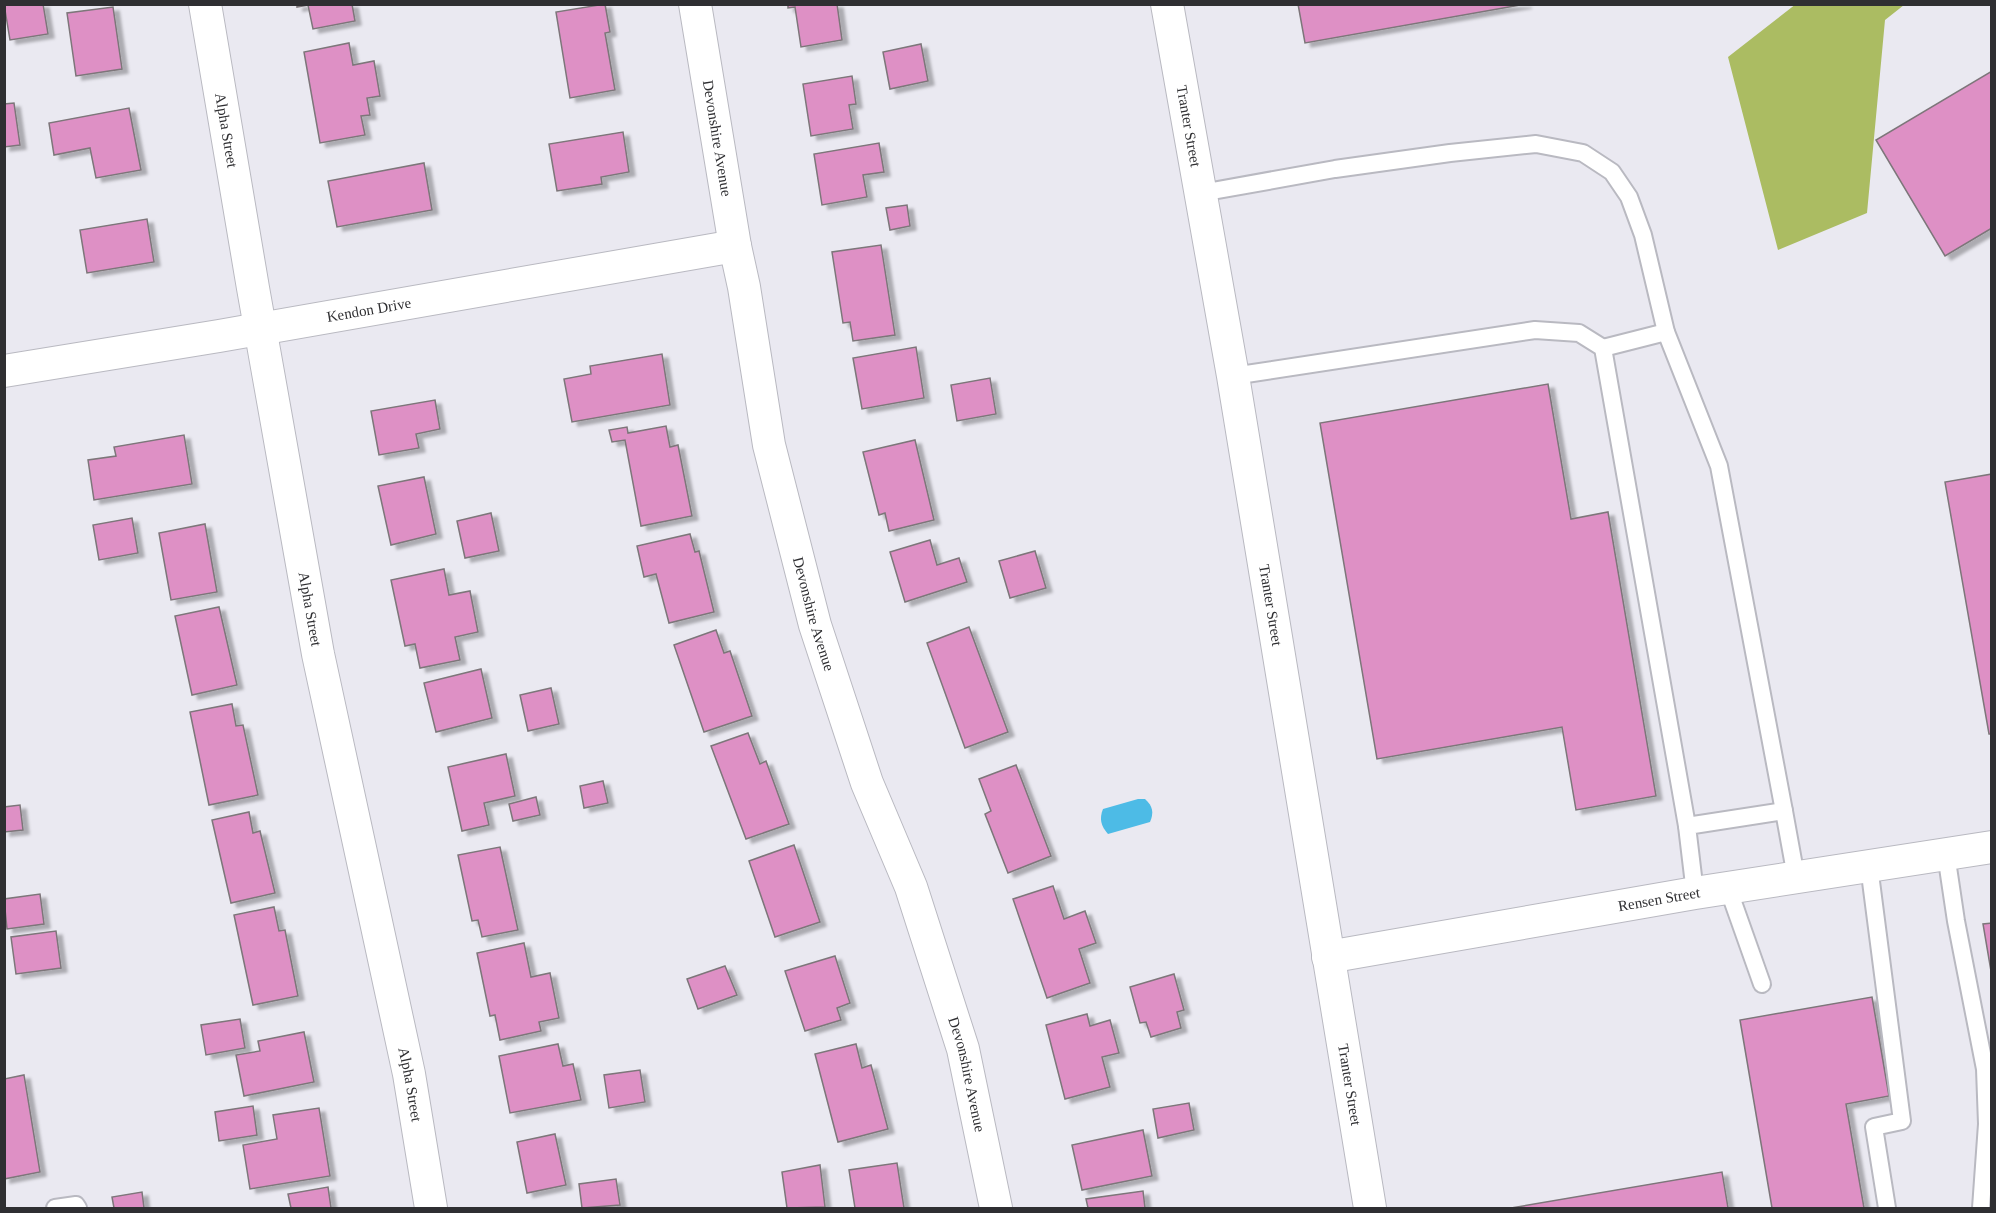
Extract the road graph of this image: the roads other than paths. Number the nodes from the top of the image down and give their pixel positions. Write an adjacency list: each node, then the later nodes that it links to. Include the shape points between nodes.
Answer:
1 (205, 4): 6 (street, Alpha Street)
2 (695, 4): 5 (street, Devonshire Avenue)
3 (1167, 4): 4 (street, Tranter Street)
4 (1201, 193): 7 (lane, via 1450,153 1536,144 1583,153 1612,172 1629,197 1643,235); 10 (street, Tranter Street)
5 (735, 246): 6 (street, Kendon Drive); 24 (street, Devonshire Avenue, via 769,445 815,626 867,783 910,887 963,1049)
6 (260, 328): 9 (street, Kendon Drive); 23 (street, Alpha Street, via 318,654 409,1074)
7 (1666, 332): 8 (lane); 11 (lane, via 1719,465)
8 (1604, 348): 10 (lane, via 1579,333 1535,330); 12 (lane)
9 (4, 371)
10 (1233, 376): 19 (street, Tranter Street)
11 (1784, 812): 12 (lane); 16 (lane)
12 (1687, 826): 18 (lane)
13 (1992, 847): 14 (street, Rensen Street)
14 (1946, 854): 15 (street, Rensen Street); 27 (lane, via 1985,1069 1987,1124)
15 (1869, 866): 16 (street, Rensen Street); 26 (lane, via 1902,1121 1874,1127)
16 (1796, 878): 17 (street, Rensen Street)
17 (1728, 888): 18 (street, Rensen Street); 20 (lane)
18 (1695, 893): 19 (street, Rensen Street)
19 (1328, 957): 25 (street, Tranter Street)
20 (1762, 984)
21 (55, 1209): 22 (lane, via 76,1205)
22 (78, 1209)
23 (431, 1209)
24 (996, 1209)
25 (1370, 1209)
26 (1887, 1209)
27 (1981, 1209)

